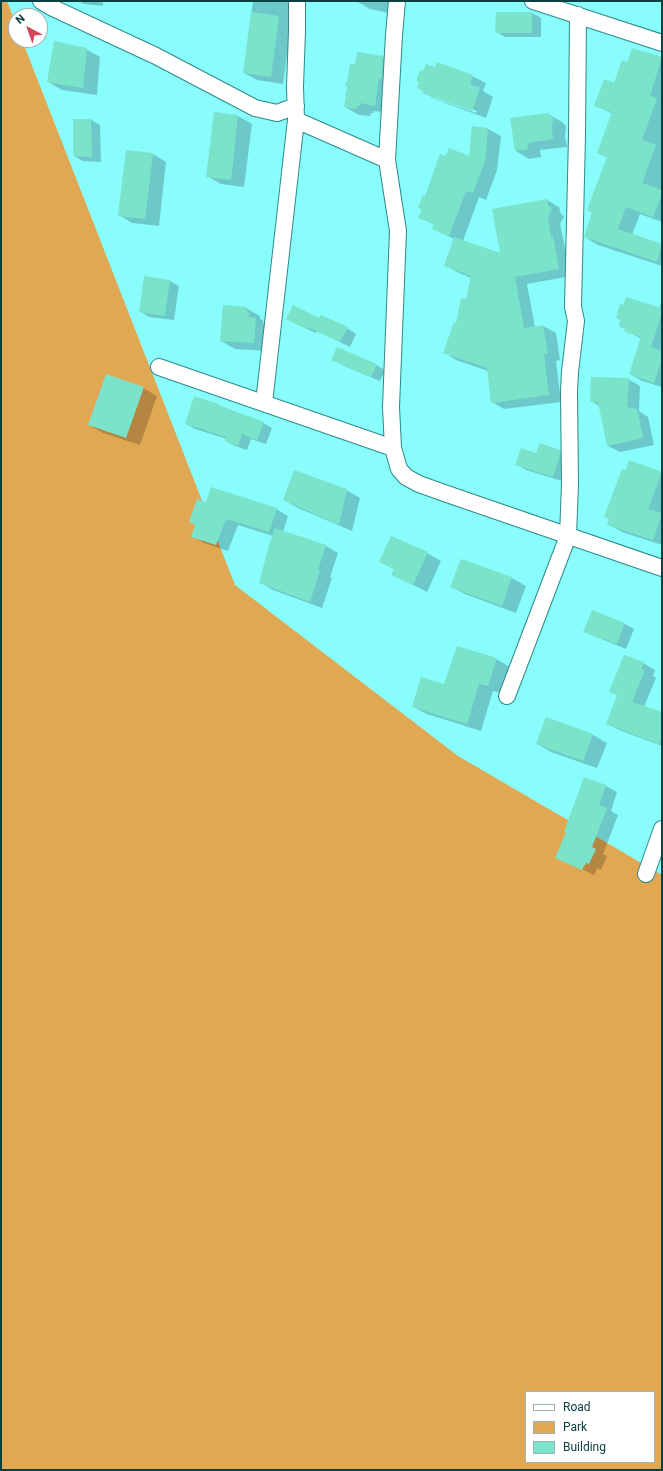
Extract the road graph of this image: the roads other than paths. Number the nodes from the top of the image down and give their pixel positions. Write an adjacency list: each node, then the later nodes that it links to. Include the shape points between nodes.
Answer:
1 (41, 1): 7 (street, via 256,108 277,113)
2 (297, 1): 7 (street, via 294,86)
3 (397, 1): 8 (street)
4 (533, 1): 5 (street)
5 (578, 15): 6 (street); 12 (street, via 573,307 576,321 569,392)
6 (662, 43)
7 (296, 113): 8 (street); 10 (street)
8 (387, 160): 11 (street, via 398,231 391,407)
9 (159, 367): 10 (street)
10 (264, 404): 11 (street)
11 (393, 448): 12 (street, via 399,469 406,477)
12 (568, 536): 13 (street); 14 (street)
13 (662, 568)
14 (507, 696)
15 (662, 829): 16 (street)
16 (646, 874)

